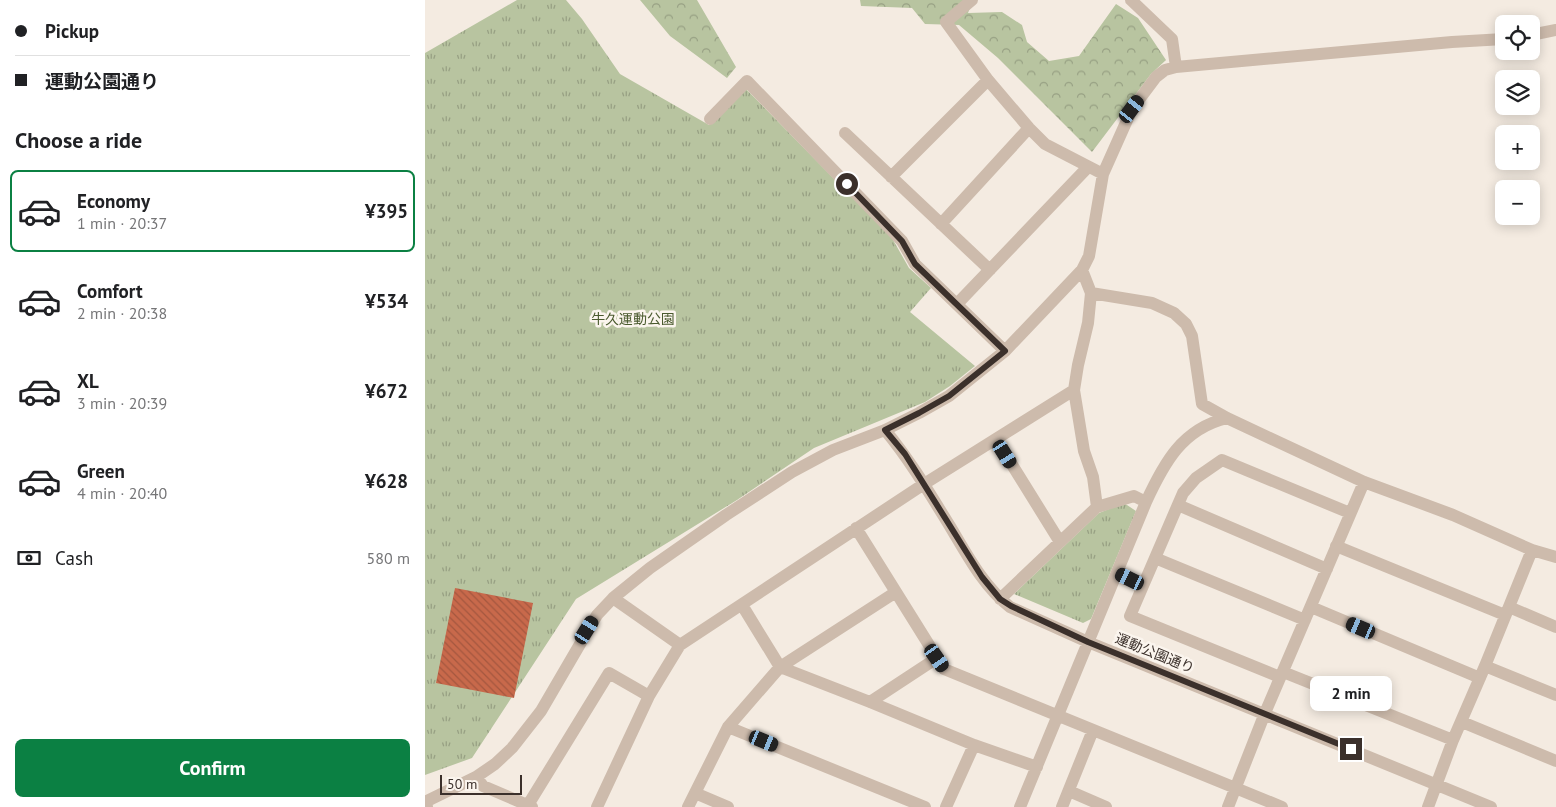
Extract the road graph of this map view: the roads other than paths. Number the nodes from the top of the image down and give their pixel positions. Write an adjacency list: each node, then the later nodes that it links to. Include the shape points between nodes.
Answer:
1 (972, 0): 7 (street, via 946,22)
2 (1131, 0): 6 (street, via 1172,39)
3 (1556, 30): 4 (street)
4 (1540, 33)
5 (1495, 40): 6 (street)
6 (1176, 67): 12 (street, via 1156,77 1132,109)
7 (987, 80): 9 (street); 13 (street)
8 (709, 119): 18 (street, via 747,81 902,241 915,264)
9 (1029, 128): 11 (street, via 1045,144); 14 (street)
10 (845, 134): 13 (street)
11 (1088, 168): 12 (street); 15 (street)
12 (1103, 174): 16 (street, via 1089,256)
13 (891, 176): 14 (street)
14 (941, 224): 15 (street)
15 (989, 270): 18 (street)
16 (1082, 270): 17 (street); 19 (street)
17 (1091, 293): 20 (street); 21 (street, via 1152,303 1173,313 1185,324 1192,336 1201,404)
18 (957, 304): 19 (street)
19 (1005, 351): 22 (street, via 949,396)
20 (1074, 390): 23 (street); 28 (street)
21 (1227, 418): 24 (street); 26 (street, via 1214,421 1178,445)
22 (885, 430): 25 (street, 運動公園通り); 40 (street, via 833,450 792,472 681,546)
23 (996, 439): 25 (street); 31 (street)
24 (1364, 482): 29 (street); 33 (street, via 1453,515)
25 (924, 484): 30 (street); 41 (street, 運動公園通り, via 965,551)
26 (1146, 502): 28 (street, via 1134,496); 37 (street)
27 (1177, 505): 29 (street, via 1195,478 1222,460); 35 (street); 36 (street)
28 (1097, 506): 31 (street)
29 (1350, 512): 32 (street)
30 (856, 528): 39 (street); 42 (street)
31 (1060, 542): 41 (street)
32 (1336, 546): 36 (street); 44 (street)
33 (1532, 550): 34 (street); 44 (street)
34 (1556, 557)
35 (1155, 558): 38 (street); 45 (street)
36 (1327, 568): 43 (street)
37 (1117, 572): 38 (street); 47 (street)
38 (1143, 585): 52 (street, via 1130,616)
39 (896, 592): 49 (street); 50 (street)
40 (613, 598): 48 (street); 65 (street, via 597,615 536,718 513,748)
41 (1000, 599): 47 (street, 運動公園通り, via 1023,614)
42 (742, 605): 48 (street); 50 (street)
43 (1311, 606): 45 (street); 51 (street)
44 (1507, 611): 46 (street); 51 (street)
45 (1305, 620): 52 (street)
46 (1556, 627)
47 (1088, 642): 56 (street, 運動公園通り); 57 (street)
48 (680, 645): 54 (street)
49 (937, 658): 55 (street); 57 (street, via 944,669)
50 (780, 667): 55 (street); 59 (street)
51 (1483, 672): 53 (street); 58 (street)
52 (1282, 675): 56 (street); 61 (street)
53 (1556, 695)
54 (649, 696): 71 (street, via 609,673); 73 (street)
55 (870, 702): 62 (street)
56 (1265, 713): 66 (street, 運動公園通り); 67 (street)
57 (1058, 715): 60 (street); 64 (street)
58 (1462, 722): 61 (street); 63 (street)
59 (728, 727): 69 (street); 76 (street)
60 (1093, 730): 67 (street); 68 (street)
61 (1453, 740): 66 (street)
62 (974, 745): 64 (street); 77 (street)
63 (1556, 761)
64 (1037, 767): 78 (street)
65 (476, 777): 70 (street); 71 (street, via 483,786)
66 (1437, 784): 83 (street); 84 (street, 運動公園通り)
67 (1236, 788): 81 (street); 82 (street)
68 (1069, 791): 79 (street); 80 (street)
69 (695, 793): 74 (street); 75 (street)
70 (425, 802): 72 (street)
71 (530, 806)
72 (427, 807)
73 (597, 807)
74 (687, 807)
75 (728, 807)
76 (925, 807)
77 (946, 807)
78 (1020, 807)
79 (1062, 807)
80 (1106, 807)
81 (1228, 807)
82 (1282, 807)
83 (1428, 807)
84 (1491, 807)

